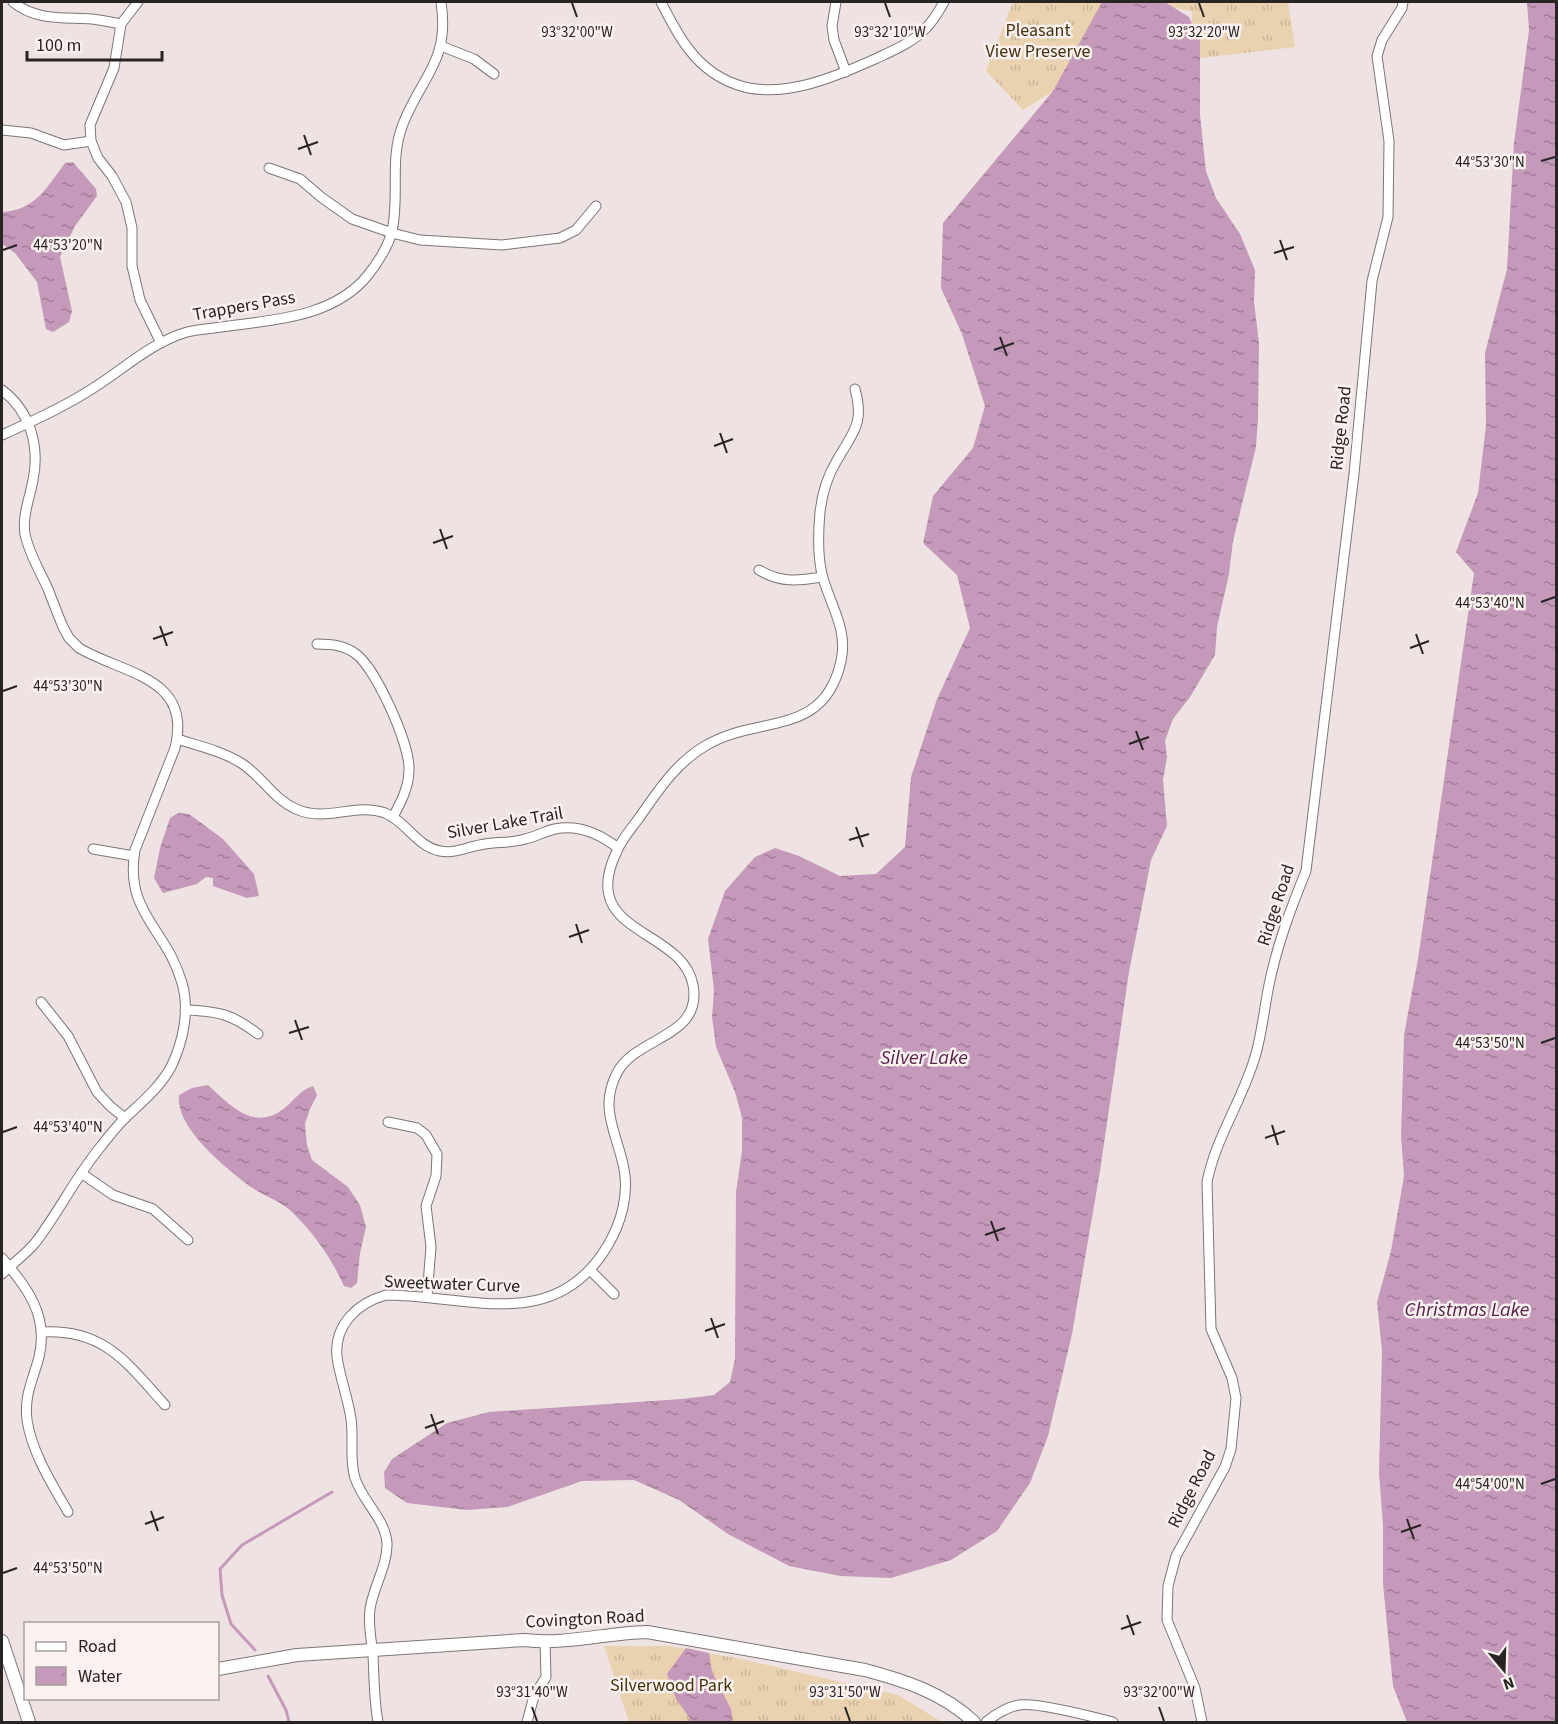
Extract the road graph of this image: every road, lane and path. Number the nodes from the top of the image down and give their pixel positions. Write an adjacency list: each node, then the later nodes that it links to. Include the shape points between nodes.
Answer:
1 (13, 2): 8 (street, via 33,14)
2 (138, 2): 8 (street)
3 (441, 2): 9 (street, Trappers Pass)
4 (661, 2): 10 (street, via 680,38 701,65 736,85 789,89)
5 (836, 2): 10 (street, via 834,40)
6 (944, 2): 10 (street, via 925,30 893,51)
7 (1404, 2): 56 (street, Ridge Road, via 1377,56 1389,141 1388,217 1372,281 1354,474 1306,871 1279,945 1255,1058 1218,1142 1207,1182 1211,1329 1232,1378 1236,1398 1232,1449 1176,1556 1167,1609 1167,1620 1196,1688)
8 (121, 24): 13 (street, via 114,68 90,125)
9 (441, 46): 11 (street, via 474,59); 16 (street, Trappers Pass, via 395,150)
10 (846, 72)
11 (494, 74)
12 (2, 130): 13 (street, via 31,133 64,144)
13 (91, 141): 17 (street, via 126,202 132,228 132,266 140,300)
14 (269, 168): 16 (street, via 300,179 352,219)
15 (596, 206): 16 (street, via 576,230 560,238 502,245 420,240)
16 (392, 233): 17 (street, Trappers Pass, via 369,274 330,304 272,321 187,332)
17 (161, 343): 20 (street, Trappers Pass, via 71,402)
18 (855, 389): 23 (street, Sweetwater Curve, via 859,403 855,431 835,463 821,506)
19 (2, 390): 20 (street)
20 (28, 423): 21 (street, Trappers Pass); 25 (street, via 36,448 25,531 29,550 63,627 79,648 157,684 174,706)
21 (2, 435)
22 (759, 570): 23 (street, via 782,580)
23 (822, 577): 27 (street, Sweetwater Curve, via 841,627 843,645 837,676 828,692 804,715 789,722 729,734 691,756 657,792)
24 (316, 644): 26 (street, via 344,647 365,663 402,735 408,751 408,785)
25 (177, 739): 26 (street, Silver Lake Trail, via 242,763 283,802 297,810 329,815 373,810); 29 (street)
26 (393, 817): 27 (street, Silver Lake Trail, via 417,840 441,851 524,840 574,828 603,836)
27 (618, 848): 39 (street, Sweetwater Curve, via 609,869 608,884 616,911 682,962 691,978 694,997 686,1020 637,1050 617,1073 611,1088 609,1119 621,1154 625,1196 612,1238)
28 (93, 849): 29 (street)
29 (134, 856): 31 (street, via 138,901 177,967)
30 (41, 1002): 33 (street, via 68,1036 97,1092)
31 (185, 1010): 32 (street, via 219,1012); 33 (street, via 184,1029 170,1068 158,1086)
32 (258, 1034)
33 (124, 1118): 35 (street)
34 (387, 1122): 41 (street, via 417,1128 437,1154 436,1176 426,1206 431,1247)
35 (81, 1173): 36 (street, via 113,1195 153,1209); 38 (street, via 34,1245)
36 (188, 1240)
37 (2, 1258): 38 (street)
38 (5, 1270): 42 (street, via 29,1292)
39 (590, 1270): 40 (street); 41 (street, Sweetwater Curve, via 570,1286 531,1302 509,1305)
40 (614, 1294)
41 (427, 1298): 47 (street, Sweetwater Curve, via 386,1295 372,1299 349,1316 338,1343 337,1357 352,1423 355,1477 381,1523 387,1542 370,1611)
42 (42, 1332): 43 (street, via 73,1333 104,1344); 44 (street, via 39,1357 28,1388 27,1420 43,1466)
43 (165, 1405)
44 (68, 1512)
45 (2, 1641): 49 (street)
46 (545, 1642): 47 (street, Covington Road, via 525,1640); 52 (street, via 546,1677 534,1696); 53 (street, Covington Road, via 647,1632 865,1670 938,1695)
47 (372, 1651): 48 (street, Covington Road, via 297,1655); 51 (street, Sweetwater Curve)
48 (219, 1669)
49 (22, 1700): 50 (street)
50 (29, 1722)
51 (378, 1722)
52 (527, 1722)
53 (974, 1722)
54 (986, 1722): 55 (street, via 1009,1707 1023,1704)
55 (1113, 1722)
56 (1202, 1722)

